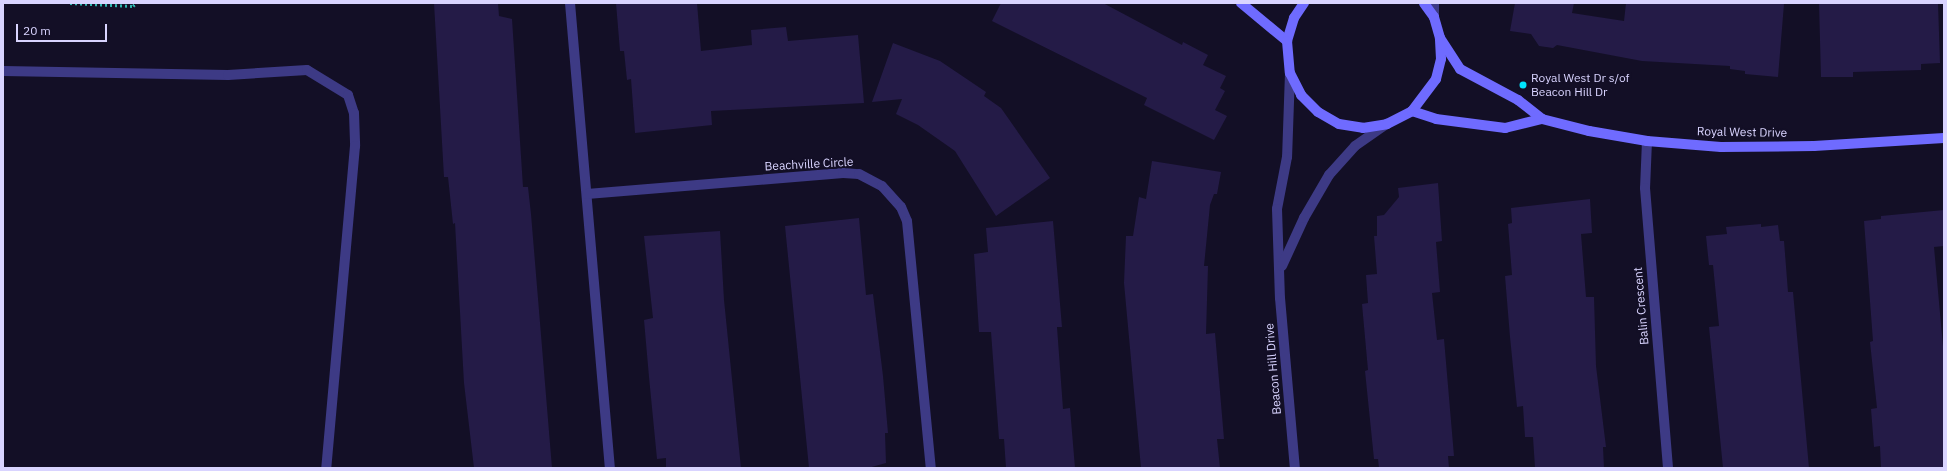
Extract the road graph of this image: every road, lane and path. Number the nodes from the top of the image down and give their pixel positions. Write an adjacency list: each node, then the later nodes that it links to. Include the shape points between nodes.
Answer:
1 (70, 3): 2 (path, via 133,6)
2 (136, 3)
3 (570, 3): 18 (street)
4 (1241, 3): 10 (street)
5 (1304, 3): 10 (street, via 1294,18)
6 (1424, 3): 8 (street)
7 (1434, 3): 8 (street)
8 (1434, 17): 9 (street)
9 (1440, 38): 13 (street, via 1441,58 1436,79); 14 (street, Royal West Drive, via 1460,69 1518,100)
10 (1287, 41): 12 (street)
11 (3, 71): 20 (street, via 228,75 306,70 348,95 354,113 355,146)
12 (1290, 73): 15 (street, via 1301,95 1318,112 1339,124 1363,128); 19 (street, Beacon Hill Drive, via 1287,157 1277,209)
13 (1412, 111): 14 (street, Royal West Drive, via 1436,119 1505,128); 15 (street)
14 (1542, 119): 17 (street, Royal West Drive)
15 (1387, 124): 19 (street, Beacon Hill Drive, via 1355,146 1329,175 1304,218)
16 (1944, 138): 17 (street, Royal West Drive, via 1814,146 1721,147)
17 (1647, 141): 24 (street, Balin Crescent, via 1644,188)
18 (587, 194): 21 (street); 22 (street, Beachville Circle, via 843,173 859,174 882,186 896,201 907,221)
19 (1281, 268): 23 (street, Beacon Hill Drive, via 1281,305)
20 (326, 468)
21 (610, 468)
22 (931, 468)
23 (1296, 468)
24 (1668, 468)

